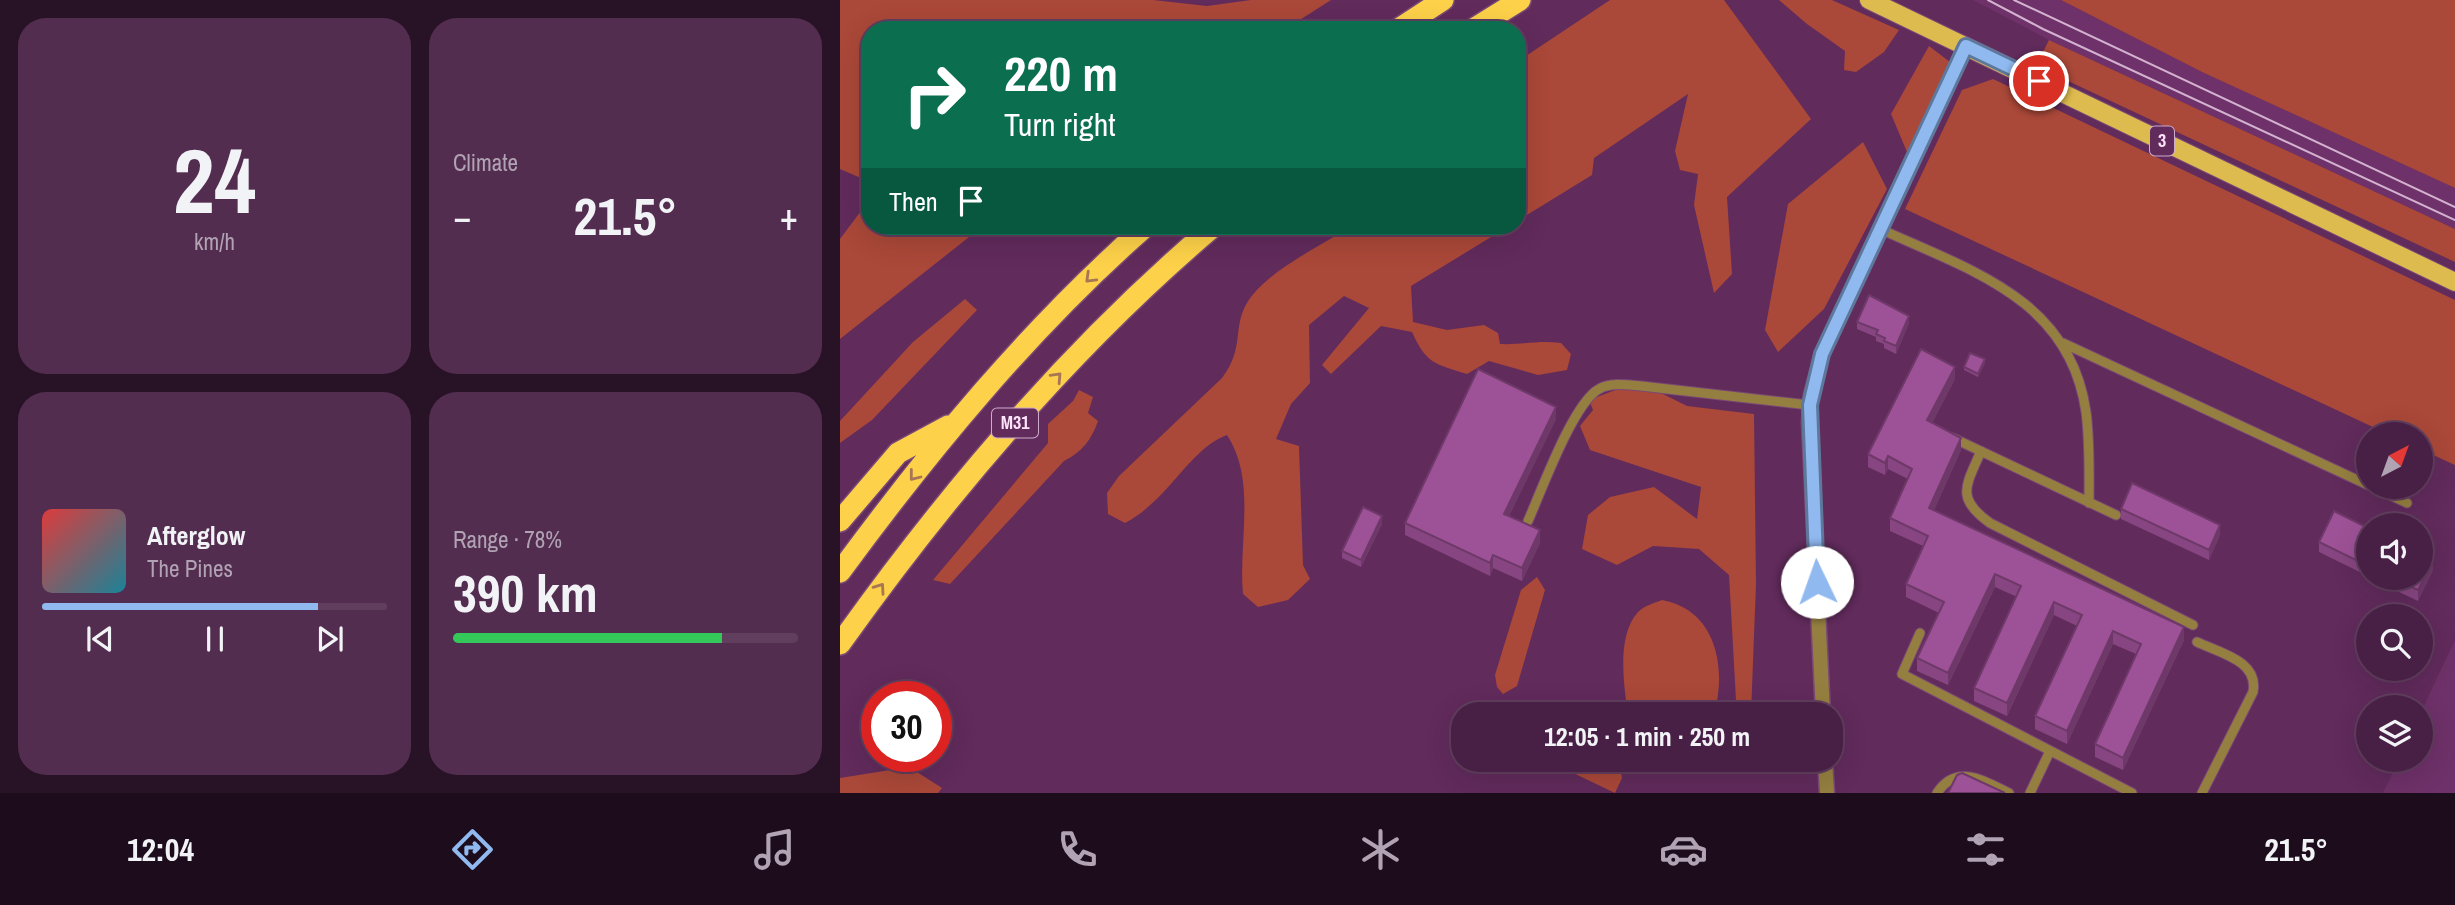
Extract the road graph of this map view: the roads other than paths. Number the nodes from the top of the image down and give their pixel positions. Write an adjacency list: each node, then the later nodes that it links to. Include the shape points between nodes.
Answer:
1 (1443, 0): 4 (highway)
2 (1520, 0): 5 (highway)
3 (1869, 0): 6 (main road, 3)
4 (1410, 21)
5 (1486, 21)
6 (1966, 46): 7 (street); 10 (main road, 3)
7 (1878, 228): 11 (lane, via 1994,282 2044,318); 12 (street, via 1822,354)
8 (1136, 235): 13 (highway, M31, one-way to 13, via 1070,297)
9 (1204, 235): 27 (highway, M31, one-way to 9, via 894,568 991,449 1102,328)
10 (2455, 282)
11 (2063, 343): 16 (lane); 18 (lane, via 2086,410)
12 (1810, 405): 22 (lane, via 1642,386 1599,389 1579,409); 28 (street)
13 (956, 422): 21 (highway, via 898,453); 23 (highway, M31, one-way to 23)
14 (1939, 432): 15 (lane)
15 (1981, 452): 18 (lane); 24 (lane, via 1966,486 1968,503 1975,512)
16 (2356, 480)
17 (2398, 499): 19 (lane)
18 (2089, 503): 20 (lane)
19 (2407, 503)
20 (2116, 515)
21 (840, 521)
22 (1528, 521)
23 (840, 572)
24 (2193, 625)
25 (1920, 633): 29 (lane, via 1902,674)
26 (2197, 642): 36 (lane, via 2240,662 2255,680)
27 (840, 644)
28 (1822, 702)
29 (2050, 751): 34 (lane); 35 (lane)
30 (1826, 772): 31 (street)
31 (1827, 793)
32 (1937, 793): 33 (lane, via 1949,780 1962,775)
33 (2009, 793)
34 (2030, 793)
35 (2132, 793)
36 (2202, 793)

